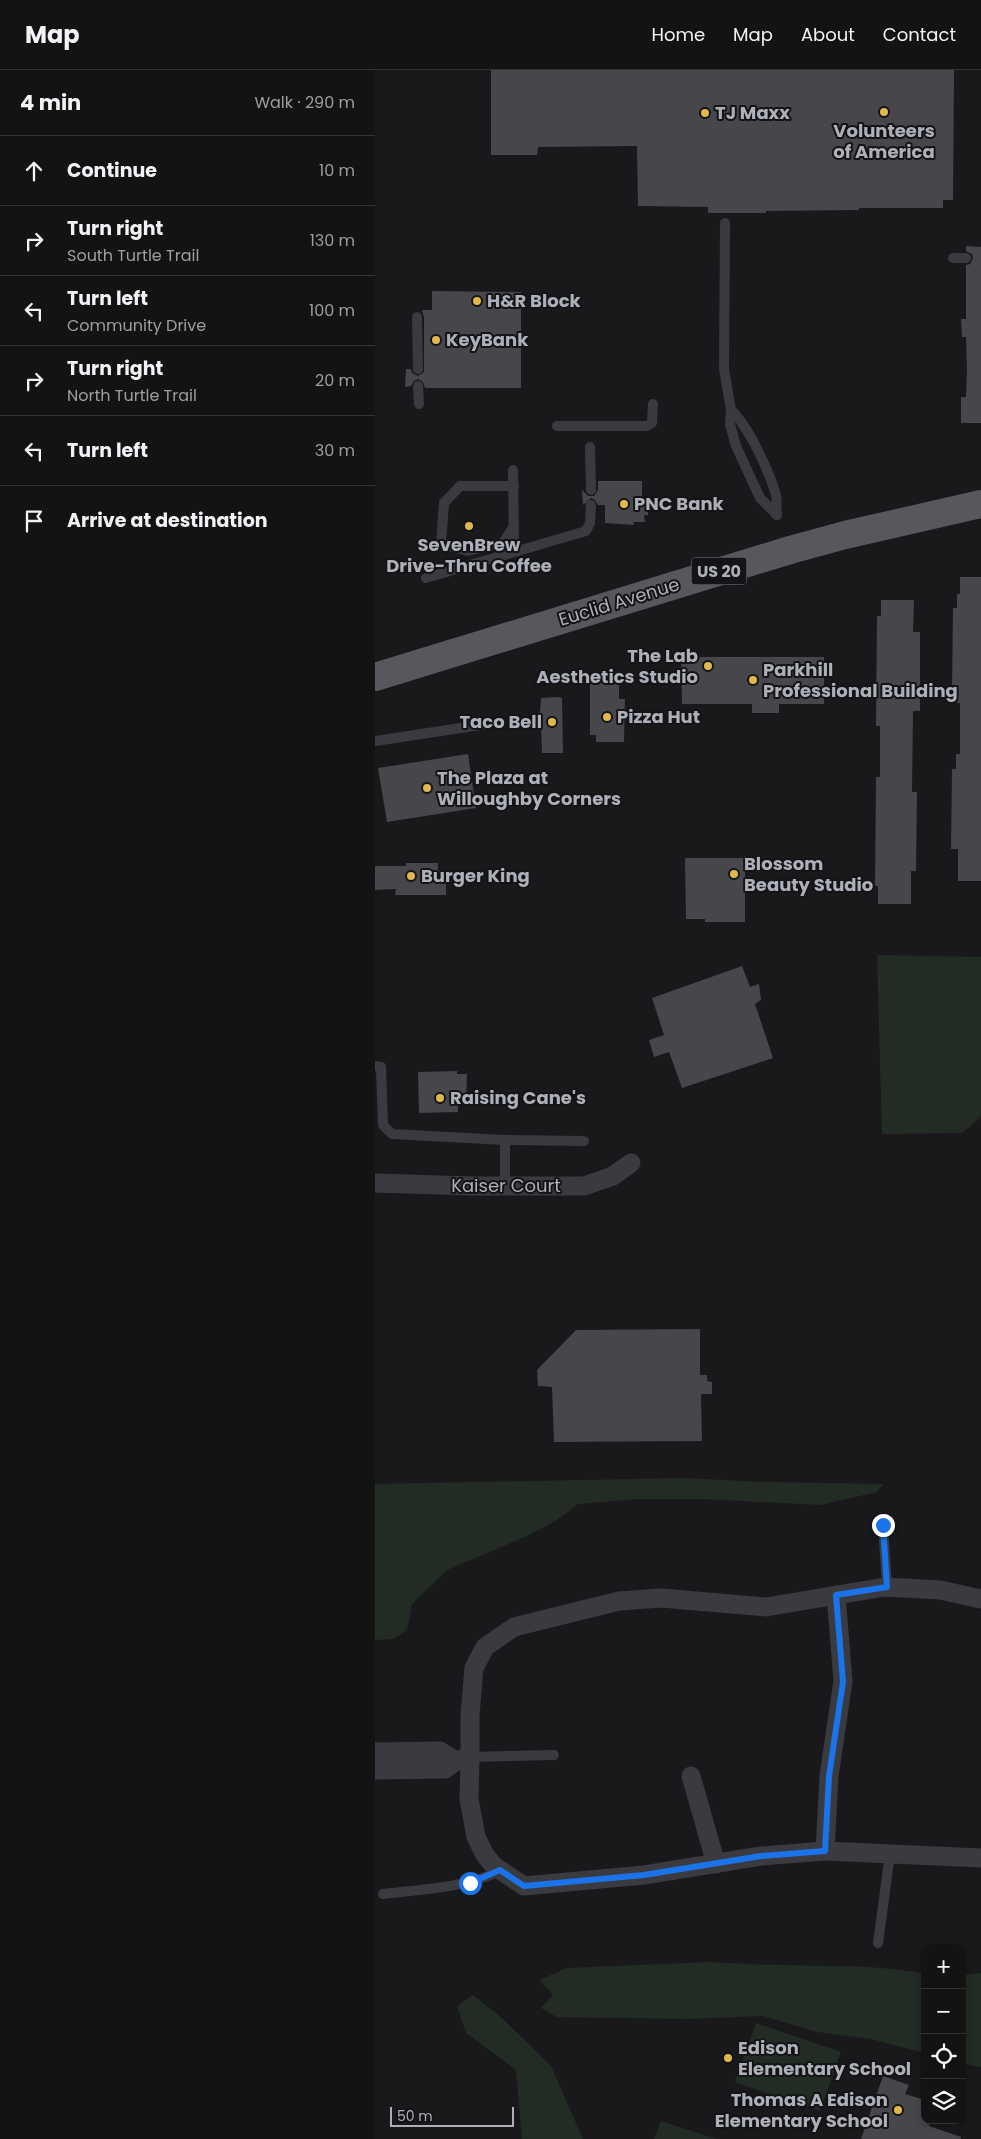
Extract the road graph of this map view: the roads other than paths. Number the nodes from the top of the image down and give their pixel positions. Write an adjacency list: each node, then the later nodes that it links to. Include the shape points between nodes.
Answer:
1 (725, 223): 9 (lane, via 724,369)
2 (953, 258): 3 (lane)
3 (966, 258)
4 (417, 317): 5 (lane)
5 (418, 370)
6 (418, 386): 7 (lane)
7 (419, 404)
8 (653, 404): 10 (lane, via 652,423 647,426)
9 (731, 410): 9 (lane, via 730,424 736,446 761,498 777,515 776,496 755,445 741,420)
10 (557, 426)
11 (590, 447): 14 (lane)
12 (513, 470): 13 (lane)
13 (514, 486): 17 (lane); 17 (lane, via 461,486 444,503 441,544 468,551 503,544)
14 (591, 490)
15 (981, 504): 20 (main road, Euclid Avenue / US 20, via 790,550)
16 (591, 505): 18 (lane, via 586,531)
17 (514, 526): 18 (lane)
18 (514, 551): 19 (lane)
19 (426, 578)
20 (375, 677)
21 (487, 724): 22 (lane)
22 (375, 741)
23 (375, 1066): 24 (lane, via 381,1067 383,1125 392,1134)
24 (505, 1140): 25 (lane); 28 (lane)
25 (584, 1141)
26 (631, 1163): 28 (street, Kaiser Court, via 613,1176 584,1186)
27 (375, 1183): 28 (street, Kaiser Court)
28 (505, 1186)
29 (883, 1525): 30 (lane)
30 (887, 1587): 31 (street); 32 (street, via 940,1590)
31 (836, 1595): 35 (street, via 766,1607 670,1599 619,1600 514,1627 485,1647 474,1668); 38 (street, via 843,1682 829,1776)
32 (981, 1599)
33 (375, 1752): 35 (street, via 440,1751)
34 (554, 1755): 35 (lane)
35 (463, 1759): 36 (street, via 445,1769); 42 (street, via 476,1837 485,1855)
36 (375, 1770)
37 (691, 1776): 41 (street)
38 (825, 1851): 39 (street); 41 (street, via 761,1856)
39 (890, 1854): 40 (street); 44 (lane)
40 (981, 1858)
41 (716, 1864): 42 (street, via 644,1875 524,1886)
42 (500, 1870): 43 (lane, via 461,1885)
43 (383, 1894)
44 (878, 1943)

